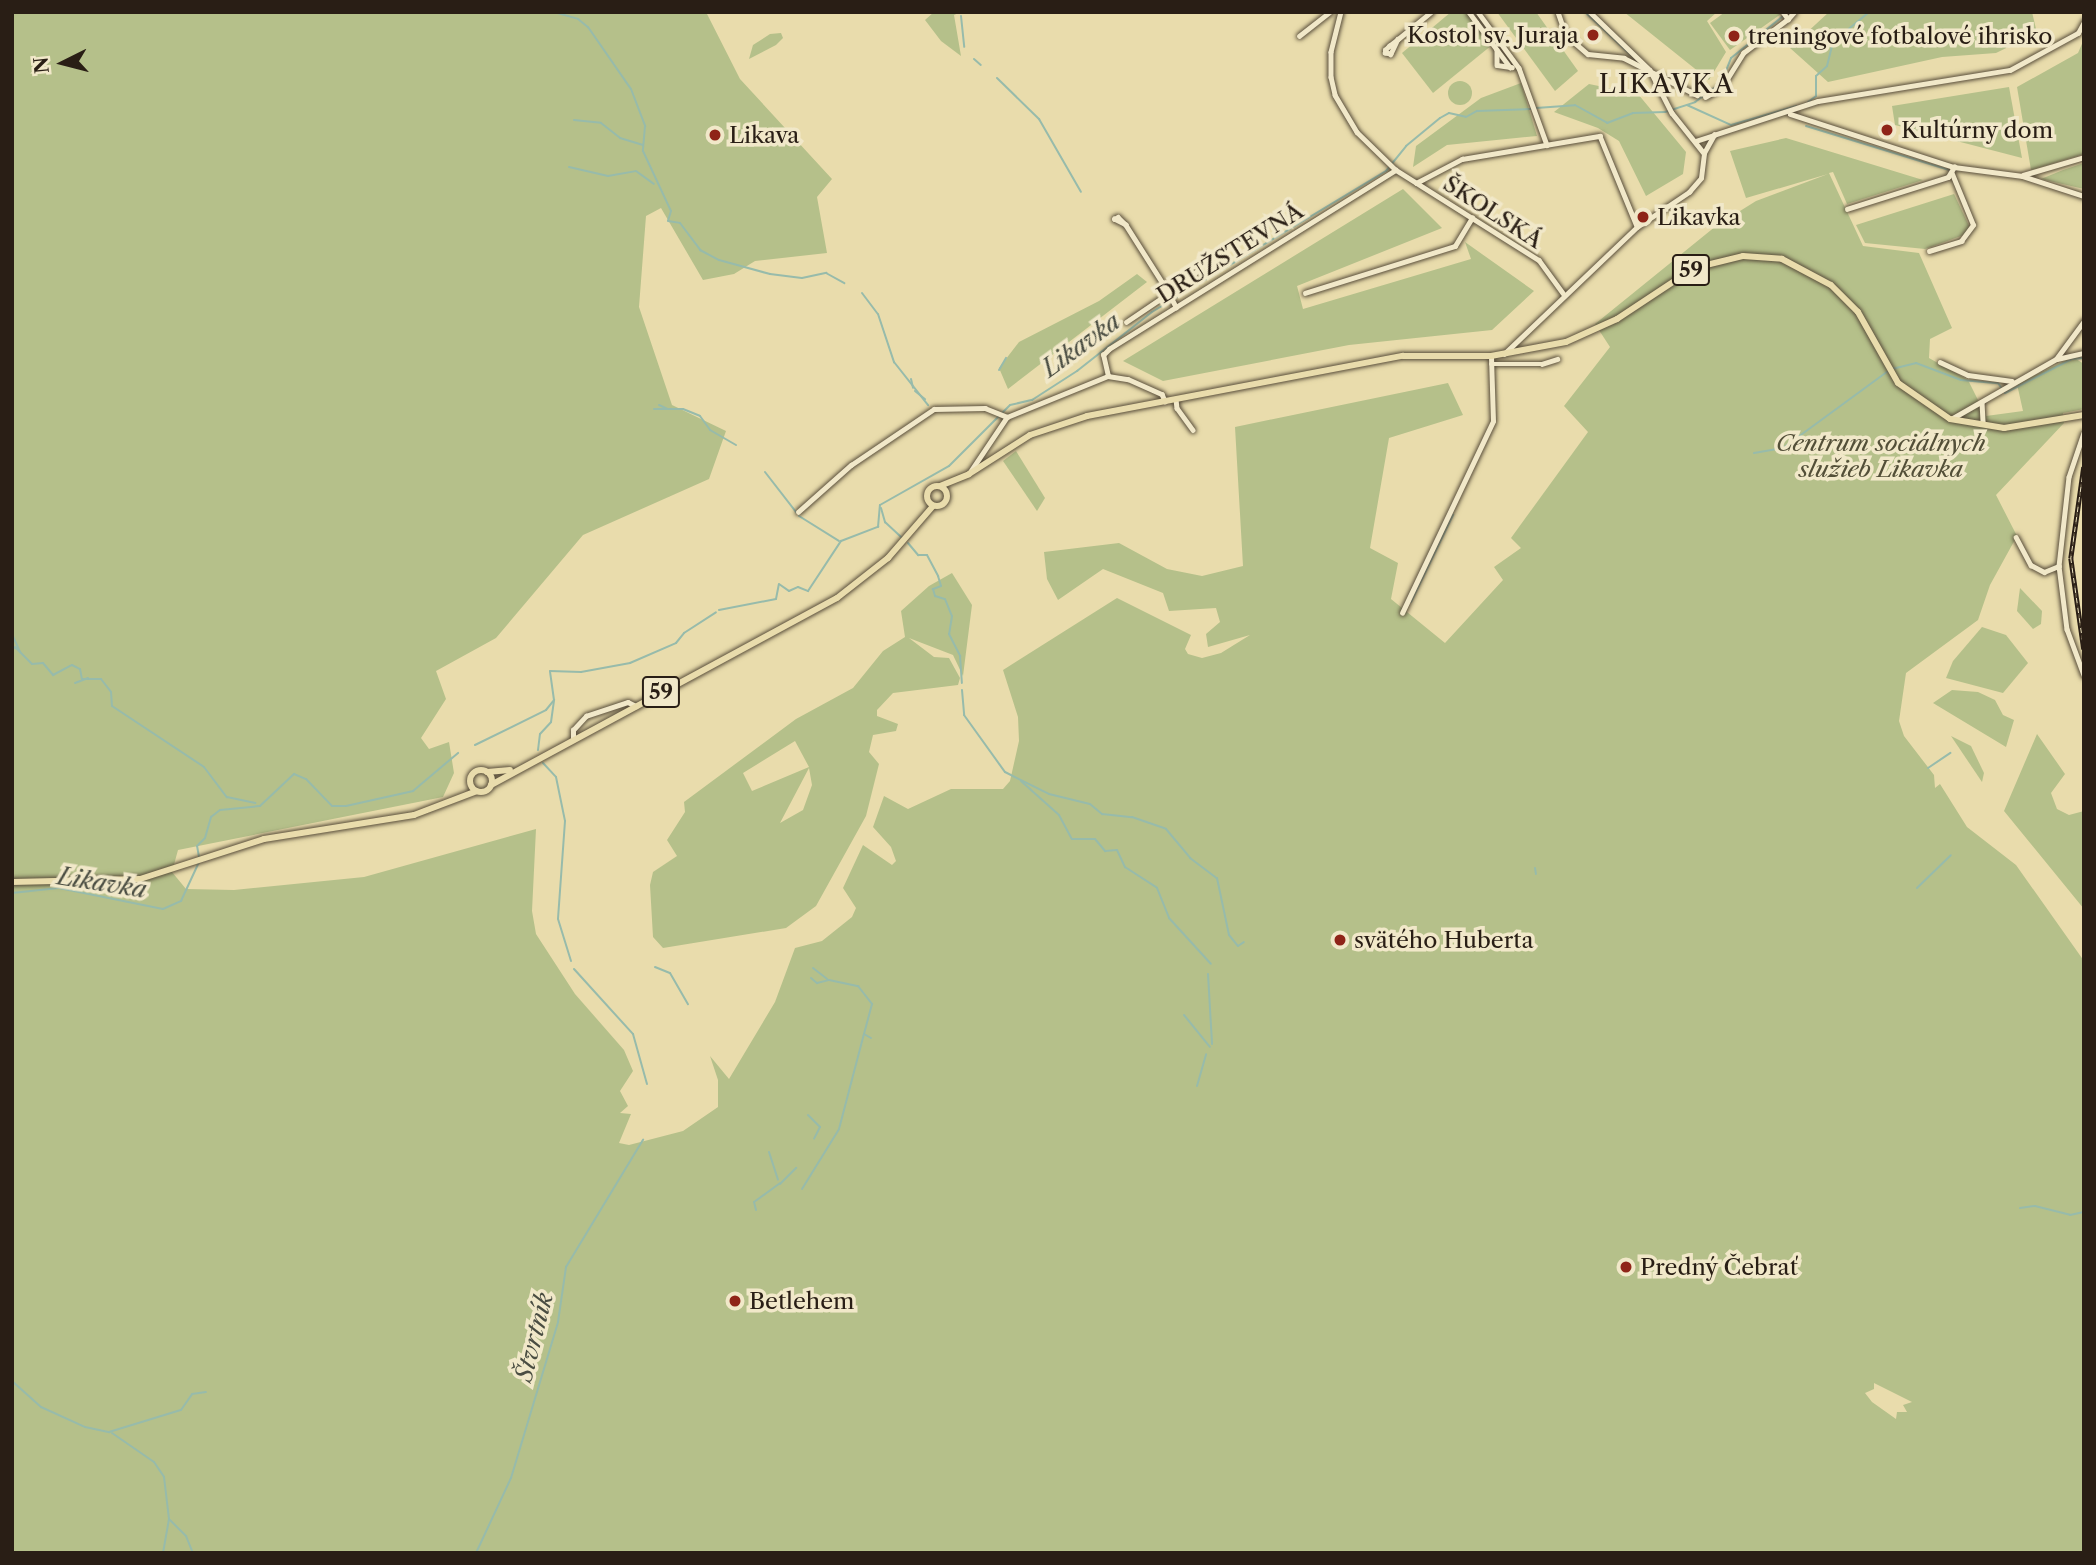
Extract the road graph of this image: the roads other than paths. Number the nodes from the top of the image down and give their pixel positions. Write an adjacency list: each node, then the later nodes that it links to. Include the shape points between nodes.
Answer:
1 (1330, 12): 11 (street)
2 (1340, 12): 28 (street, ŠKOLSKÁ, via 1331,52 1335,95 1357,132)
3 (1431, 12): 12 (street)
4 (1469, 12): 13 (street)
5 (1478, 12): 15 (street)
6 (1558, 12): 16 (street, via 1566,36 1588,54 1623,58)
7 (1590, 12): 16 (street)
8 (1794, 12): 9 (street)
9 (1785, 15): 18 (street, via 1743,53 1722,87)
10 (2084, 22): 19 (street, via 2078,33 2010,70 1818,101)
11 (1298, 36)
12 (1398, 39)
13 (1497, 50): 14 (street); 14 (street, via 1497,65)
14 (1510, 67): 15 (street)
15 (1519, 68): 24 (street)
16 (1650, 70): 17 (street); 23 (street, via 1668,107)
17 (1697, 95)
18 (1705, 97)
19 (1801, 108): 20 (street); 21 (street)
20 (1790, 114): 21 (street); 22 (street)
21 (1801, 120): 27 (street)
22 (1714, 135): 23 (street); 25 (street)
23 (1696, 141): 25 (street)
24 (1547, 145): 31 (street, via 1451,162); 36 (street, via 1600,136)
25 (1704, 153): 36 (street, via 1704,172 1695,186)
26 (2084, 157): 30 (street)
27 (1954, 167): 29 (street); 30 (street)
28 (1396, 170): 31 (street, ŠKOLSKÁ); 42 (street, DRUŽSTEVNÁ)
29 (1952, 174): 33 (street); 37 (street, via 1973,225 1961,240)
30 (2022, 176): 32 (street)
31 (1416, 183): 34 (street, ŠKOLSKÁ)
32 (2084, 196)
33 (1847, 209)
34 (1472, 218): 40 (street, via 1455,246); 41 (street, ŠKOLSKÁ, via 1539,260)
35 (1126, 225): 39 (street)
36 (1637, 227): 41 (street)
37 (1929, 251)
38 (1196, 272): 39 (street)
39 (1169, 293): 42 (street); 44 (street)
40 (1305, 293)
41 (1563, 293): 46 (street)
42 (1176, 307): 51 (street, DRUŽSTEVNÁ, via 1103,355)
43 (2084, 321): 48 (street)
44 (1126, 322)
45 (2084, 353): 48 (street)
46 (1503, 354): 49 (main road, 59); 58 (main road, 59, via 1585,335 1617,320 1694,268 1724,258 1756,255 1798,265 1831,285 1863,319 1892,375 1911,396)
47 (1557, 359): 49 (street, via 1542,364)
48 (2056, 359): 52 (street)
49 (1491, 360): 53 (main road, 59, via 1403,356); 72 (street, via 1493,421)
50 (1940, 362): 52 (street, via 1968,375)
51 (1108, 376): 54 (street, via 1162,394); 56 (street)
52 (2012, 381): 55 (street)
53 (1176, 399): 54 (main road, 59); 60 (street)
54 (1164, 401): 62 (main road, 59, via 1050,426 1018,440)
55 (1982, 402): 58 (street); 59 (street, via 1980,418)
56 (1004, 415): 62 (street); 68 (street, via 985,408 934,408 851,465)
57 (2082, 415): 59 (main road, 59)
58 (1950, 419): 59 (main road, 59)
59 (1989, 428)
60 (1193, 430)
61 (2084, 433): 71 (street, via 2068,477)
62 (969, 474): 63 (main road, 59)
63 (951, 483): 64 (main road, 59); 65 (main road)
64 (940, 486): 65 (main road); 66 (main road, 59, via 929,490)
65 (947, 495): 67 (main road, 59, via 943,505)
66 (927, 498): 67 (main road); 69 (main road, 59)
67 (933, 506): 69 (main road, 59)
68 (798, 512)
69 (910, 533): 74 (main road, 59, via 837,598)
70 (2016, 537): 71 (street, via 2031,565 2043,572)
71 (2059, 566): 73 (street, via 2067,629)
72 (1402, 613)
73 (2084, 675)
74 (636, 706): 75 (main road, 59); 75 (street, via 628,702 586,716 573,730)
75 (573, 740): 76 (main road, 59)
76 (515, 770): 77 (main road, 59); 79 (main road, 59)
77 (486, 772): 78 (main road, 59, via 476,772); 79 (main road)
78 (471, 780): 80 (main road); 81 (main road, 59)
79 (491, 785): 80 (main road, 59)
80 (477, 791): 81 (main road, 59)
81 (452, 801): 82 (main road, 59, via 394,820 264,839 129,881)
82 (12, 882)

